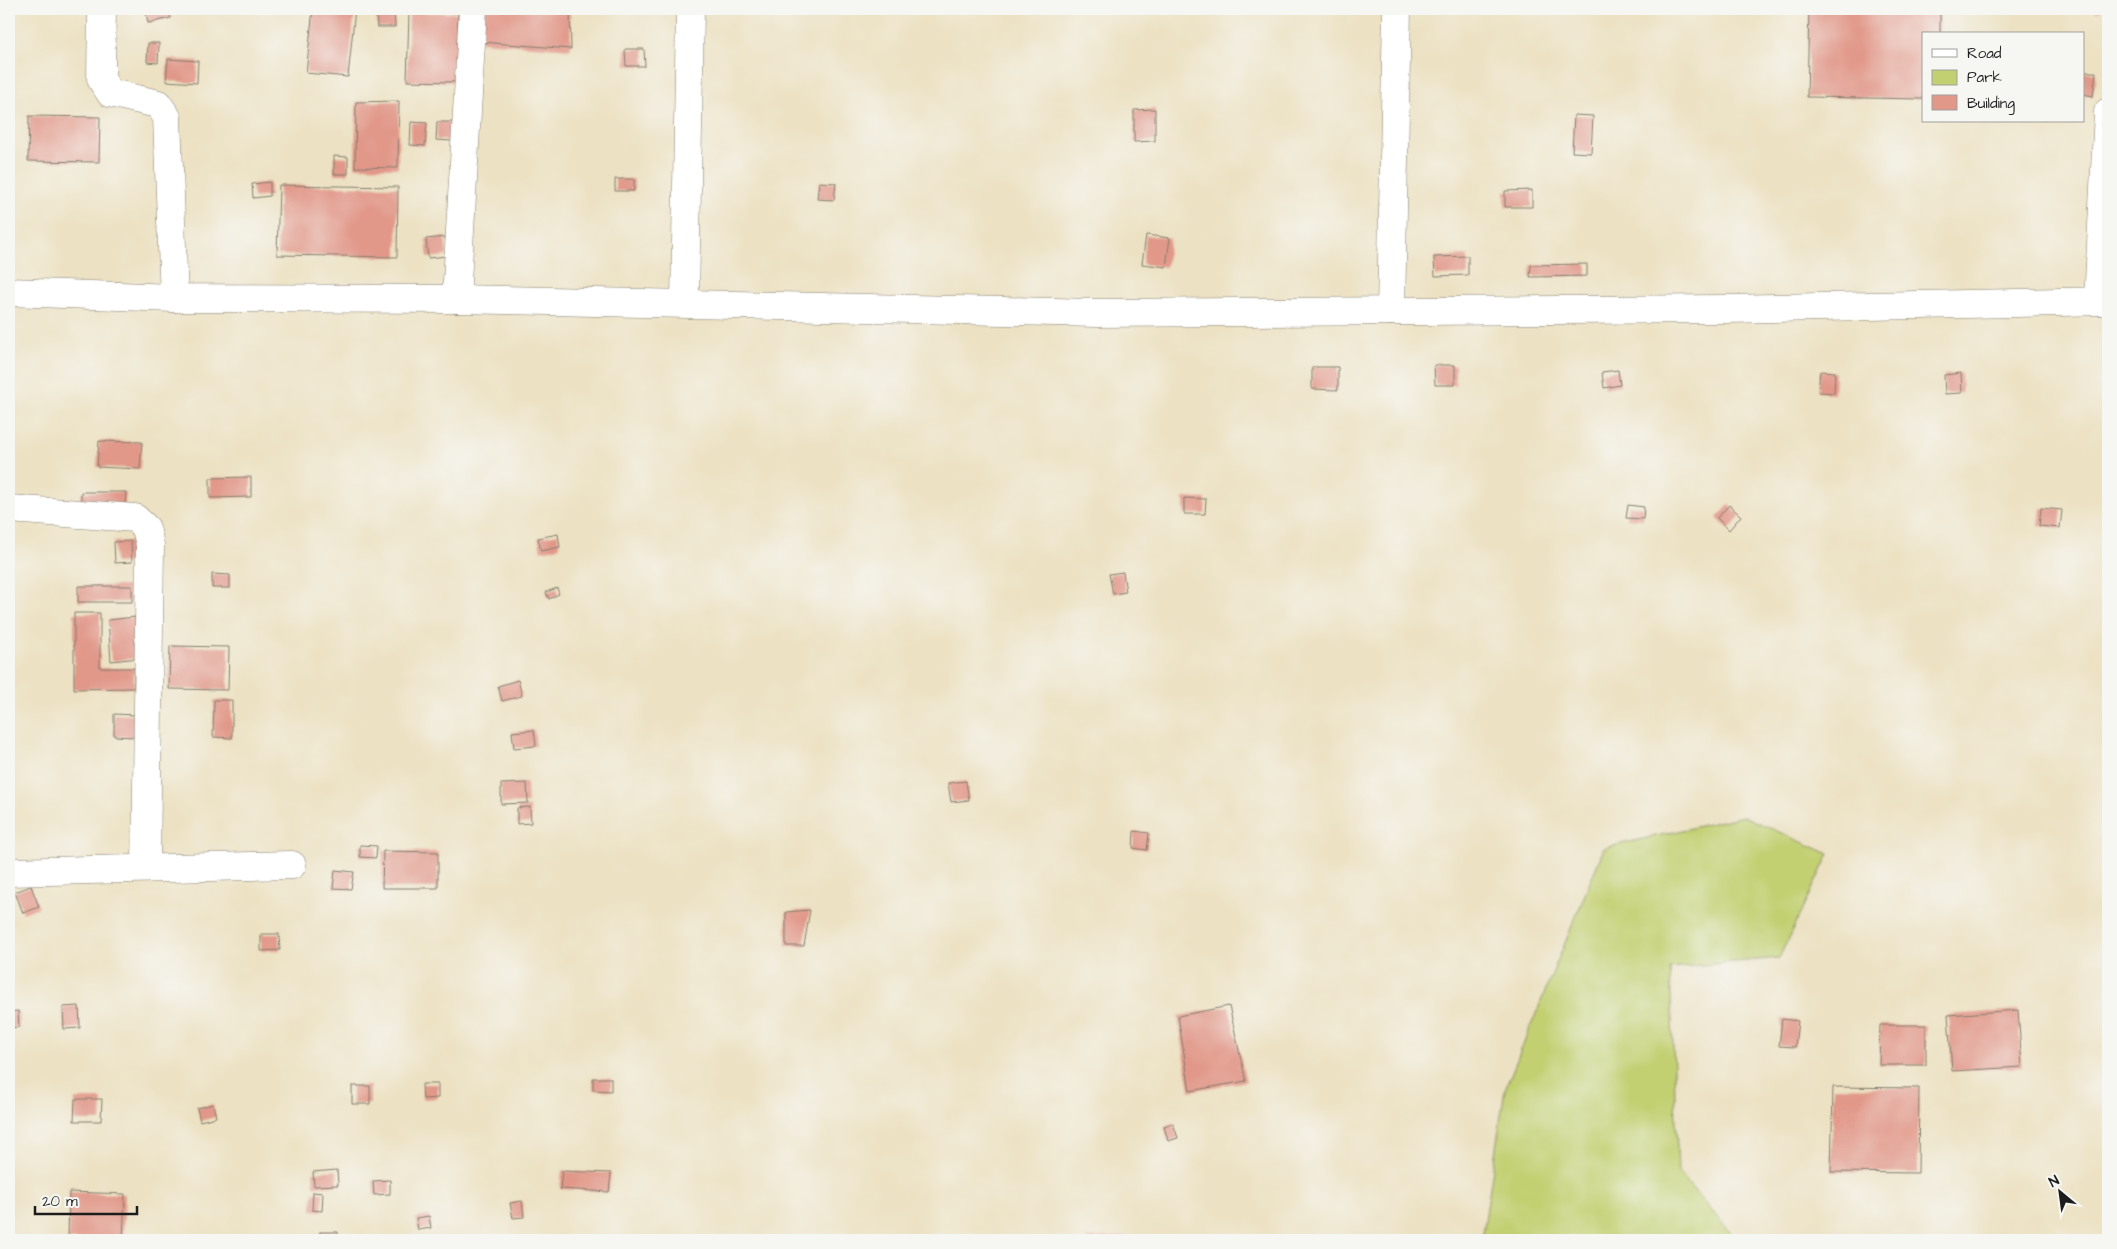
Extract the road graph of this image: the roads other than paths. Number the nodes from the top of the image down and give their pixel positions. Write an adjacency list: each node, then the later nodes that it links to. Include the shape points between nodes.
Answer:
1 (102, 9): 7 (street, via 101,79 110,93 158,104 167,117)
2 (473, 9): 8 (street)
3 (690, 9): 10 (street)
4 (1397, 9): 11 (street)
5 (2108, 112): 9 (street)
6 (9, 292): 7 (street)
7 (174, 298): 8 (street)
8 (456, 299): 10 (street)
9 (2103, 301): 11 (street, via 1727,310)
10 (685, 303): 11 (street, via 1097,313)
11 (1391, 311)
12 (9, 509): 14 (street, via 135,518 146,528 150,545)
13 (292, 865): 14 (street)
14 (146, 868): 15 (street)
15 (9, 872)

